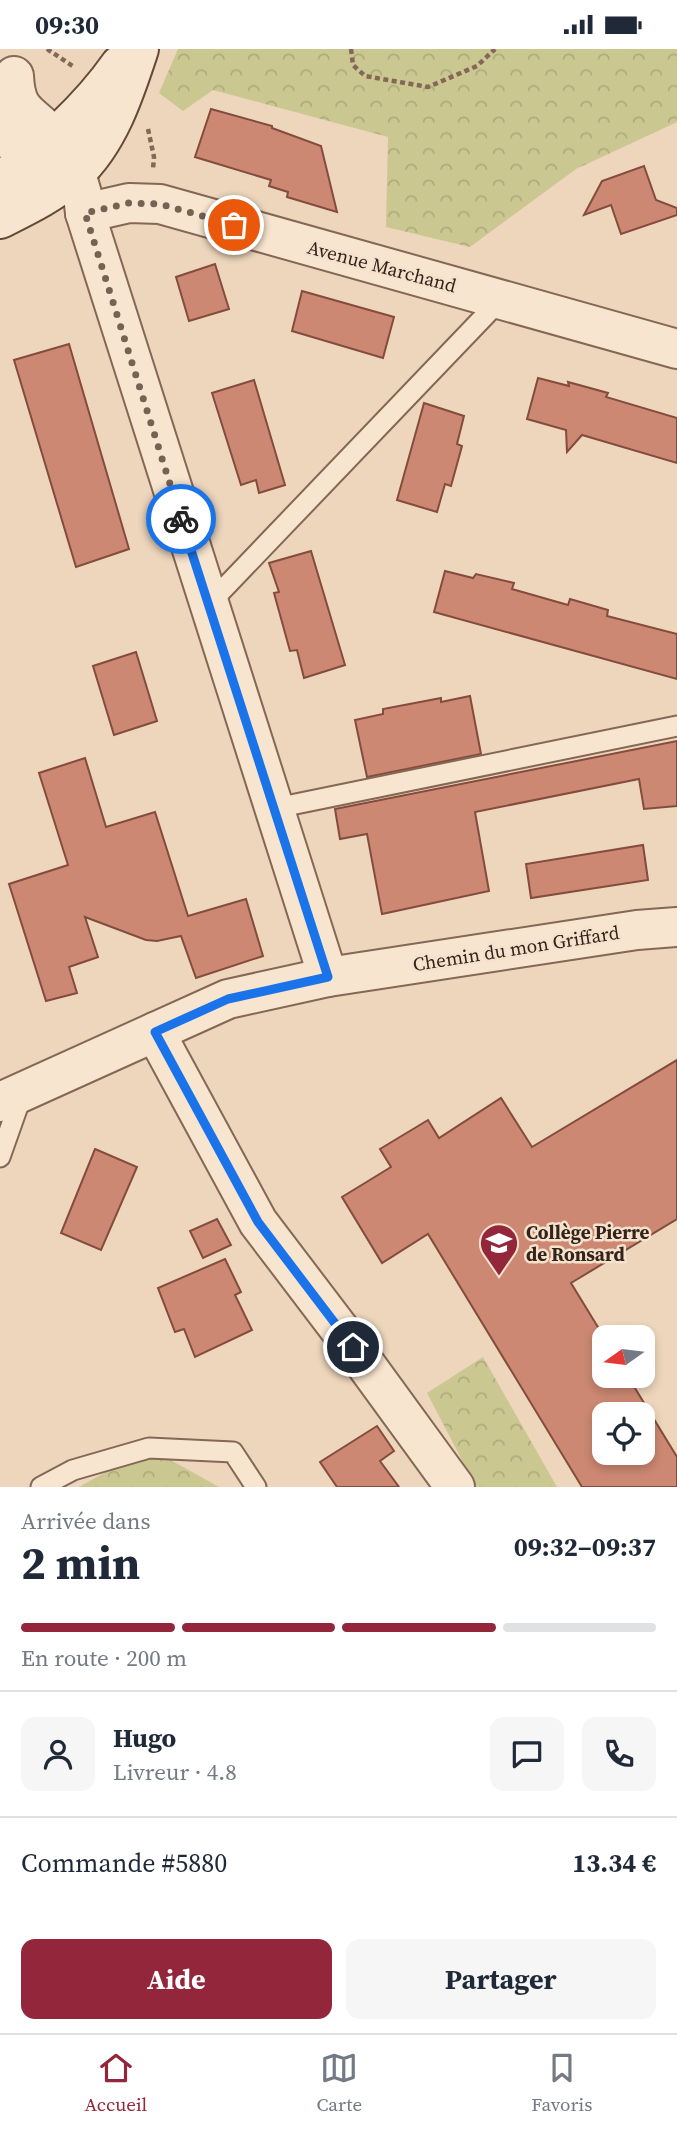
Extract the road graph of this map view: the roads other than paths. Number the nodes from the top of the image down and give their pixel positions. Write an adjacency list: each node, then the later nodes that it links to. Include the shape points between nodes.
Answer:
1 (131, 49): 5 (street, via 94,100)
2 (139, 49): 6 (street, via 108,127 86,161)
3 (16, 63): 4 (street); 5 (street, via 16,98 23,111 42,125)
4 (2, 120): 5 (street, via 10,141)
5 (28, 160): 6 (street)
6 (66, 180): 7 (street); 8 (street)
7 (85, 213): 9 (street, Avenue Marchand, via 129,203 160,204); 11 (street)
8 (0, 219)
9 (501, 299): 10 (street, Avenue Marchand); 11 (lane)
10 (677, 349)
11 (208, 605): 13 (street)
12 (677, 726): 13 (lane)
13 (276, 808): 15 (street)
14 (677, 927): 15 (street, Chemin du mon Griffard)
15 (342, 975): 16 (street, Chemin du mon Griffard, via 228,999)
16 (155, 1032): 17 (street, Chemin du mon Griffard); 21 (street, via 258,1222)
17 (12, 1095): 18 (lane)
18 (0, 1157)
19 (41, 1487): 20 (lane, via 74,1470 149,1448 233,1452)
20 (256, 1487)
21 (455, 1487)

